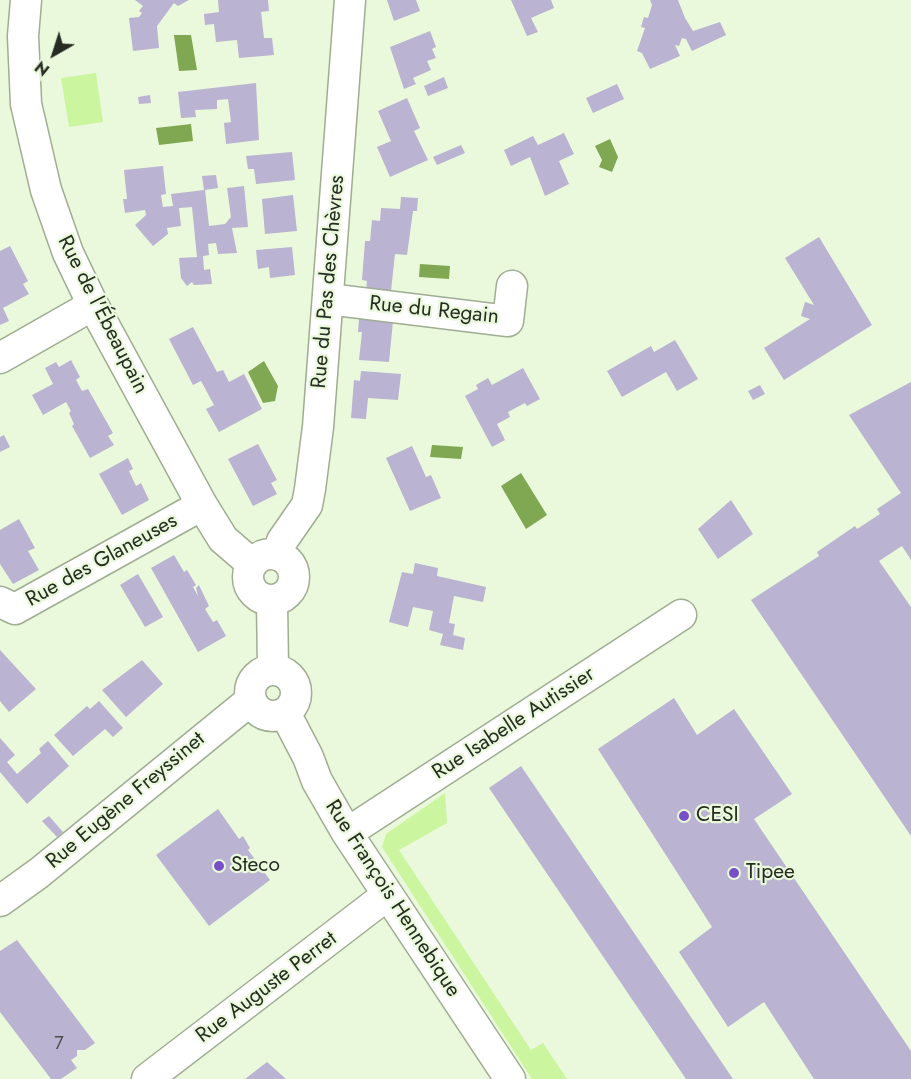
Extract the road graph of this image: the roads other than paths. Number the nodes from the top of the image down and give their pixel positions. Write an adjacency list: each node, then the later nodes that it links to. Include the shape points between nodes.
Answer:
1 (26, 0): 3 (street, Rue de l'Ébeaupain)
2 (350, 0): 5 (street, Rue du Pas des Chèvres)
3 (13, 103): 6 (street, Rue de l'Ébeaupain, via 68,253)
4 (512, 286): 5 (street, Rue du Regain, via 508,321)
5 (328, 299): 9 (street, Rue du Pas des Chèvres, via 310,489 302,515)
6 (93, 305): 7 (street); 8 (street, Rue de l'Ébeaupain)
7 (0, 358)
8 (202, 505): 9 (street, Rue de l'Ébeaupain, via 223,539); 10 (street, Rue des Glaneuses, via 15,609)
9 (265, 560): 12 (street, via 248,578 253,592 272,600)
10 (0, 602)
11 (681, 615): 15 (street, Rue Isabelle Autissier)
12 (273, 670): 13 (street, via 255,680); 14 (street, via 288,675 296,687 295,702)
13 (251, 700): 14 (street, via 265,715); 17 (street, Rue Eugène Freyssinet)
14 (285, 713): 15 (street, Rue François Hennebique, via 316,781)
15 (347, 833): 16 (street, Rue François Hennebique)
16 (386, 896): 18 (street, Rue Auguste Perret); 19 (street, Rue François Hennebique)
17 (0, 901)
18 (147, 1079)
19 (510, 1079)

